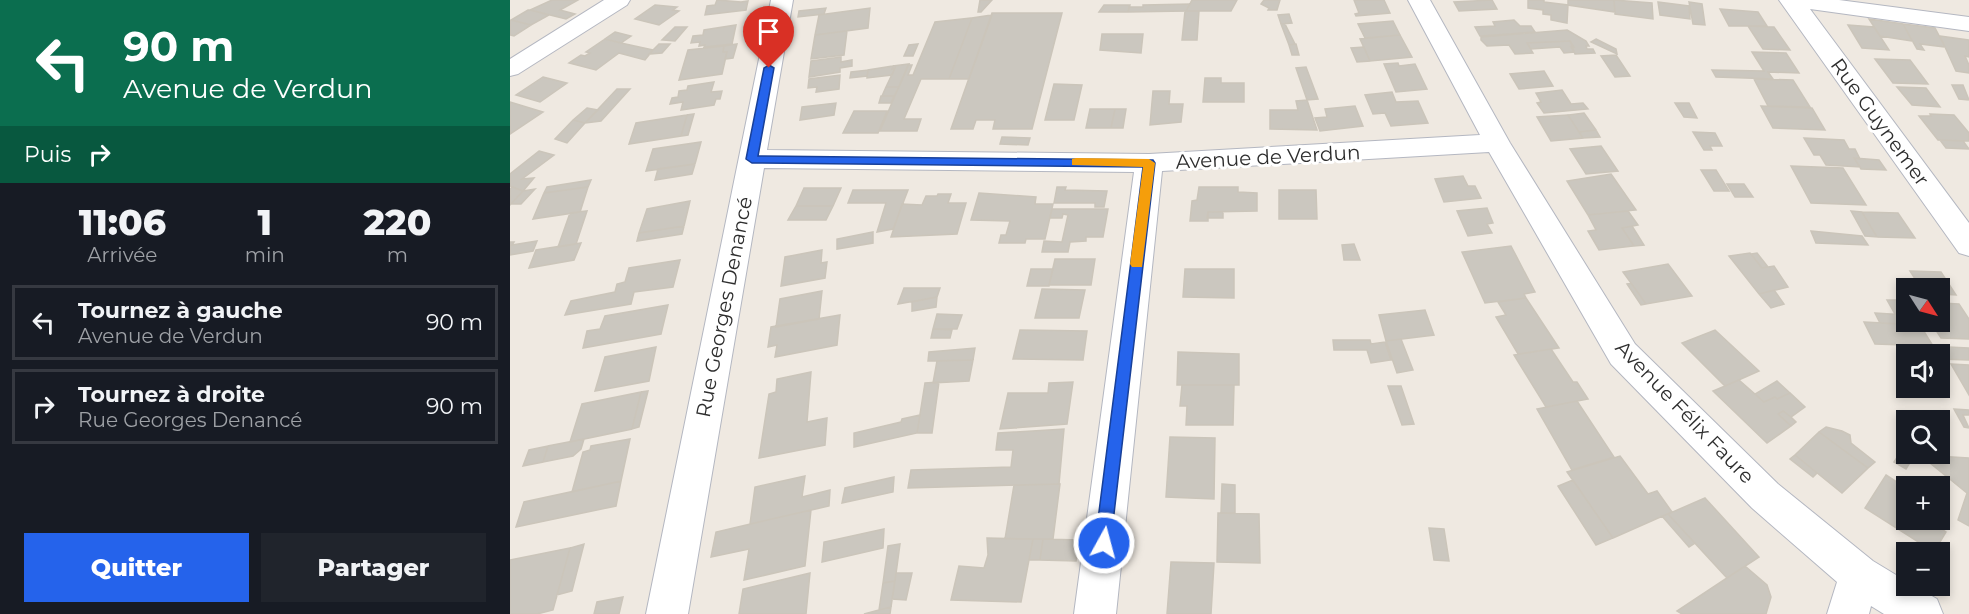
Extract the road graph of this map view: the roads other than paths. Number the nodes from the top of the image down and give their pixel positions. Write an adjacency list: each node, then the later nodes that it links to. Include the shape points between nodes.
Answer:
1 (619, 0): 6 (street)
2 (782, 0): 8 (street, Rue Georges Denancé)
3 (1419, 0): 7 (street, Avenue Félix Faure)
4 (1791, 0): 5 (street); 10 (street, Rue Guynemer)
5 (1969, 24)
6 (510, 69)
7 (1497, 143): 9 (street, Avenue de Verdun); 11 (street, Avenue Félix Faure, via 1623,354 1765,496)
8 (752, 159): 9 (street, Avenue de Verdun); 12 (street, Rue Georges Denancé)
9 (1149, 163): 13 (street)
10 (1969, 245)
11 (1859, 575): 14 (street); 15 (street, Avenue Félix Faure)
12 (667, 614)
13 (1095, 614)
14 (1848, 614)
15 (1922, 614)

